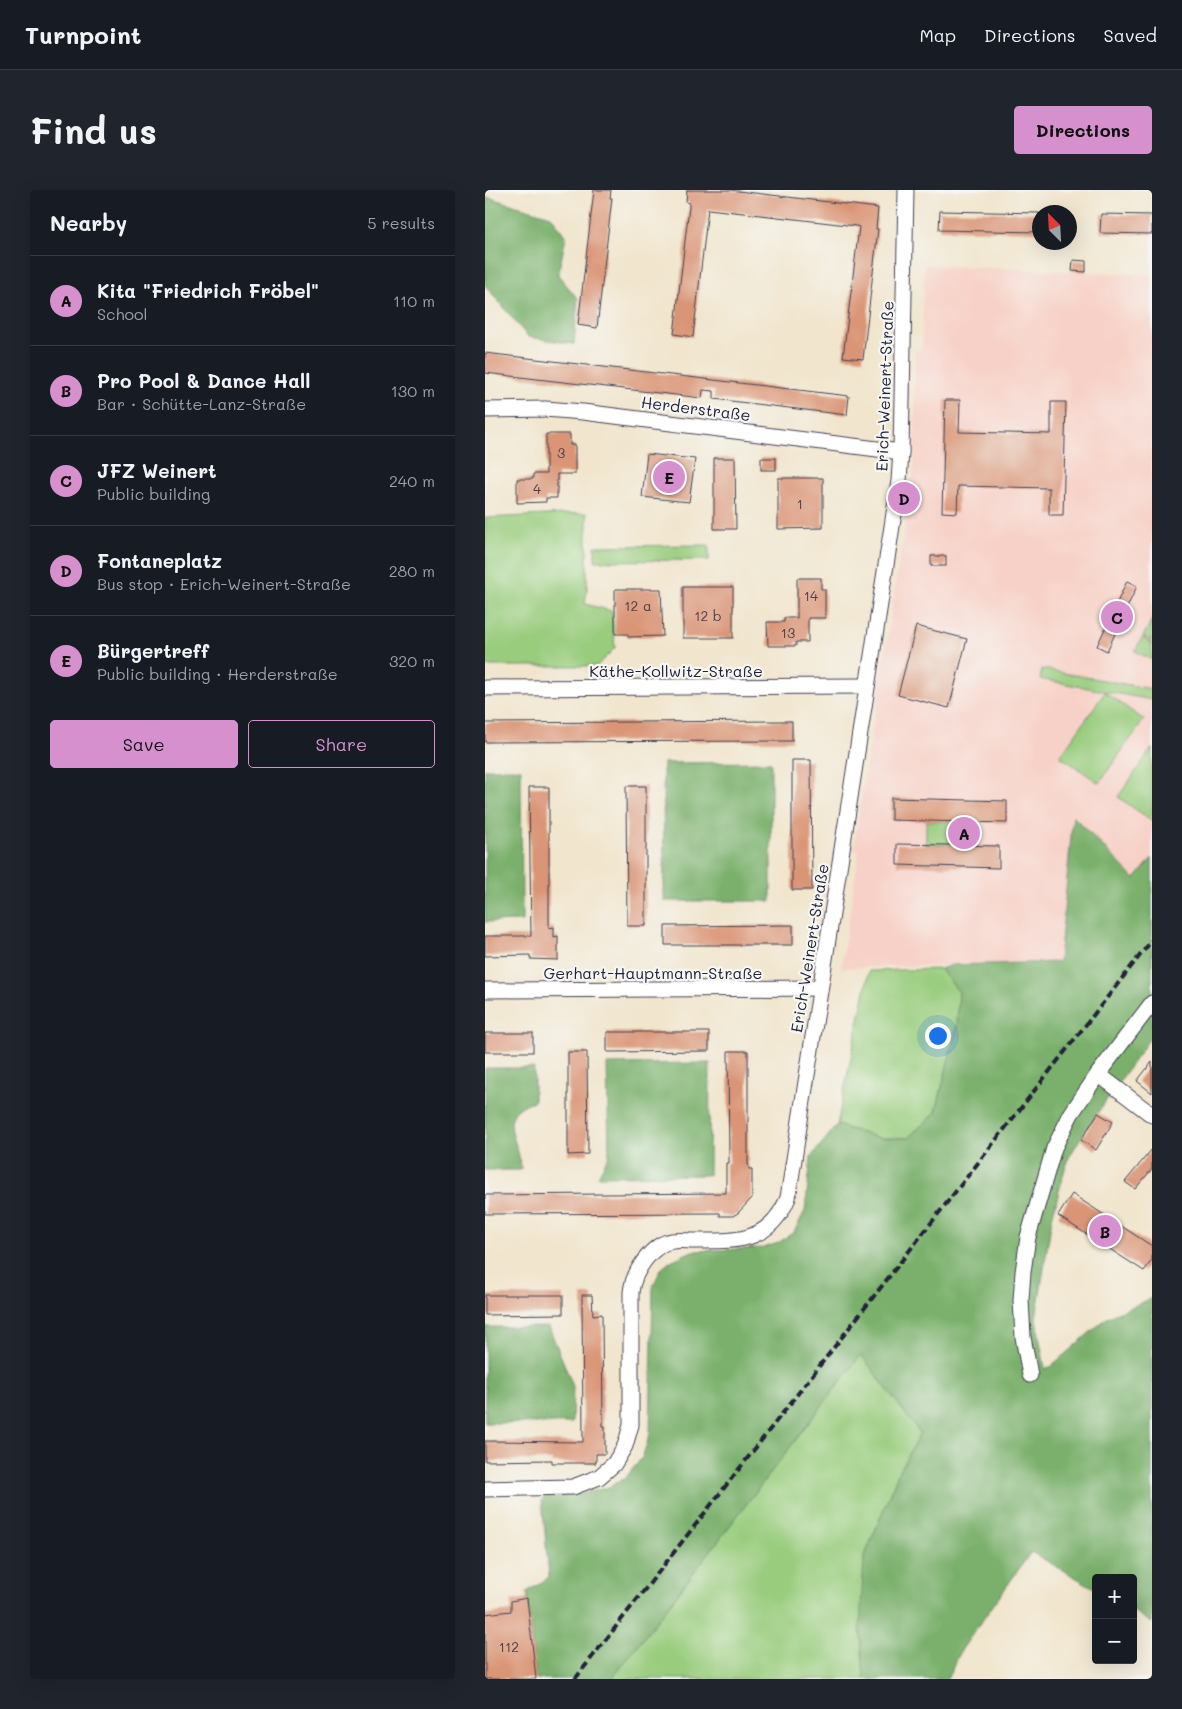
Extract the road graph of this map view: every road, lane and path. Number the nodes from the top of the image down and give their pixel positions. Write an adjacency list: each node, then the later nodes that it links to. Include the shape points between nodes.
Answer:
1 (906, 190): 3 (street, Erich-Weinert-Straße)
2 (485, 410): 3 (street, Herderstraße, via 583,412)
3 (901, 452): 4 (street, Erich-Weinert-Straße)
4 (867, 686): 5 (street, Käthe-Kollwitz-Straße); 6 (street, Erich-Weinert-Straße)
5 (485, 688)
6 (820, 988): 7 (street, Gerhart-Hauptmann-Straße); 12 (street, Erich-Weinert-Straße, via 790,1188 784,1209 770,1226 746,1238 671,1241 651,1254 636,1273 631,1292 631,1425 620,1456 599,1477 573,1487)
7 (485, 990)
8 (1152, 1003): 9 (street)
9 (1098, 1074): 10 (street); 11 (street, via 1071,1114 1054,1148 1028,1237 1021,1300)
10 (1152, 1115)
11 (1029, 1374)
12 (485, 1489)

